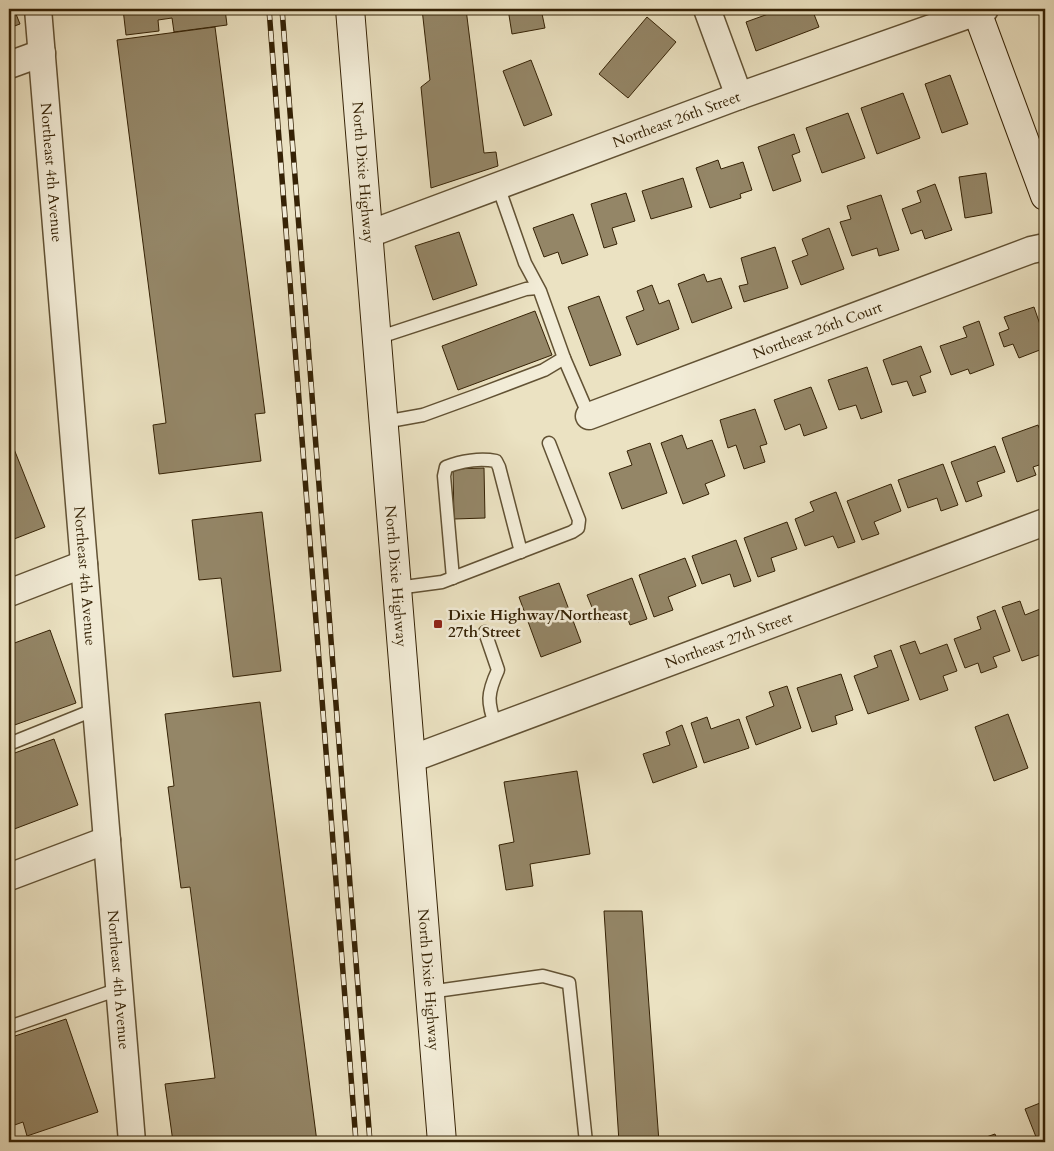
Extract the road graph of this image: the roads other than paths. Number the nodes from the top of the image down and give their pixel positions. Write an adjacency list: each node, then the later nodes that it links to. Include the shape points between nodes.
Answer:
1 (38, 9): 5 (street, Northeast 4th Avenue)
2 (350, 9): 10 (main road, North Dixie Highway)
3 (707, 9): 7 (street)
4 (979, 10): 7 (street, Northeast 26th Street); 9 (main road)
5 (42, 53): 6 (street); 20 (street, Northeast 4th Avenue)
6 (9, 65)
7 (739, 96): 8 (street, Northeast 26th Street)
8 (498, 186): 10 (street, Northeast 26th Street); 12 (lane)
9 (1045, 196)
10 (369, 234): 13 (main road, North Dixie Highway)
11 (1045, 247): 15 (street, Northeast 26th Court)
12 (537, 288): 13 (lane); 14 (lane)
13 (377, 338): 16 (main road, North Dixie Highway)
14 (564, 358): 15 (lane); 16 (lane, via 544,370 478,395 423,414)
15 (589, 416)
16 (384, 422): 22 (main road, North Dixie Highway)
17 (549, 443): 19 (lane, via 579,520 578,528)
18 (1045, 522): 26 (street, Northeast 27th Street)
19 (521, 552): 21 (lane); 21 (lane, via 496,461 456,463 446,467 444,476)
20 (84, 564): 23 (street); 25 (street, Northeast 4th Avenue)
21 (453, 578): 22 (lane)
22 (397, 588): 28 (main road, North Dixie Highway)
23 (9, 593)
24 (484, 632): 26 (lane, via 498,670 488,697)
25 (96, 710): 27 (lane); 29 (street, Northeast 4th Avenue)
26 (496, 727): 28 (street, Northeast 27th Street)
27 (9, 744)
28 (411, 759): 32 (main road, North Dixie Highway)
29 (107, 840): 30 (street); 31 (street, Northeast 4th Avenue)
30 (9, 877)
31 (119, 989): 33 (lane); 34 (street, Northeast 4th Avenue)
32 (429, 992): 35 (main road, North Dixie Highway); 36 (lane, via 543,976 570,983)
33 (9, 1028)
34 (132, 1142)
35 (442, 1142)
36 (586, 1142)

